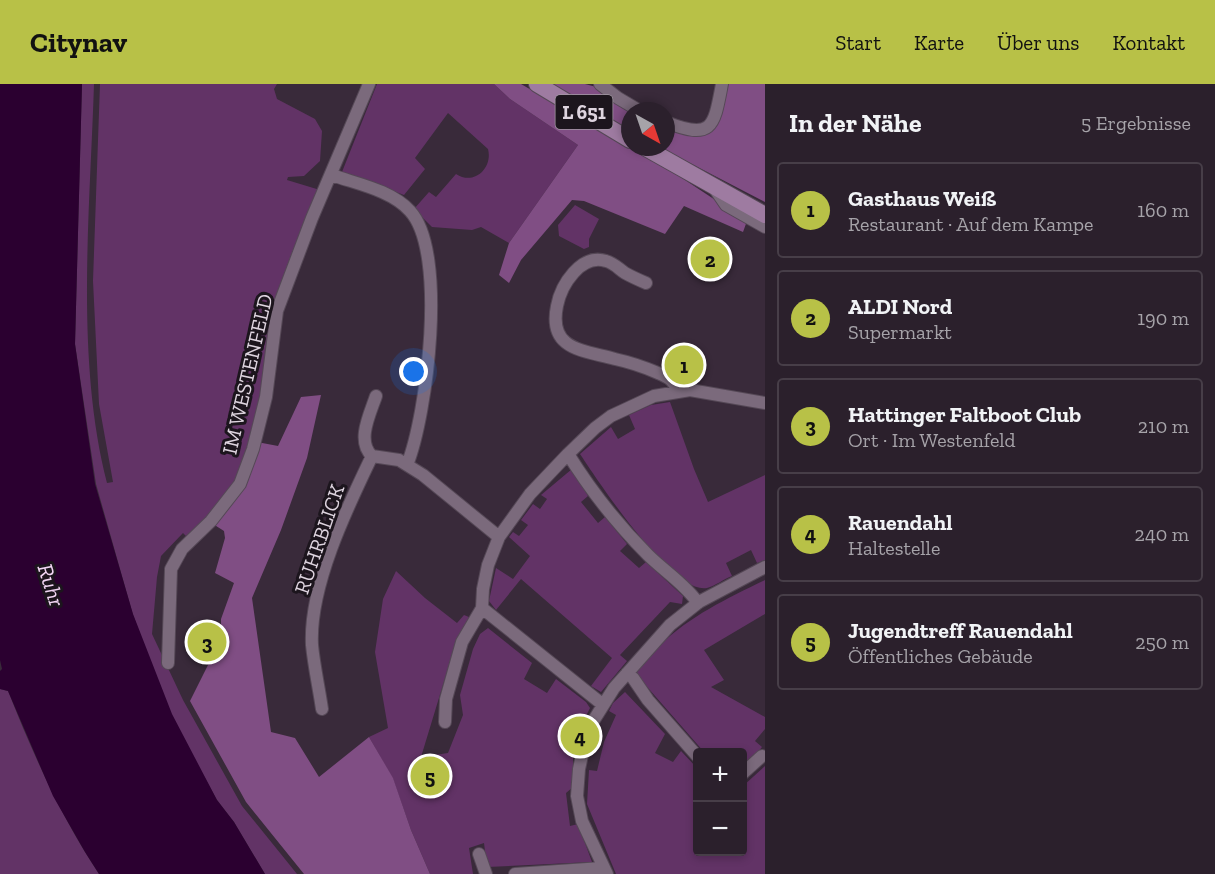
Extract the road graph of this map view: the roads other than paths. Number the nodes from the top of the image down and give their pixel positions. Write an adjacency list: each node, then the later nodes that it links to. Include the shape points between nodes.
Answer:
1 (369, 84): 9 (street, IM WESTENFELD)
2 (537, 84): 7 (main road, L 651)
3 (600, 84): 5 (street)
4 (722, 84): 6 (street, via 715,119 707,128 694,130)
5 (625, 102)
6 (675, 125)
7 (621, 135)
8 (660, 156): 10 (main road)
9 (332, 175): 19 (street, via 397,200 415,217 425,238 430,298 426,388); 24 (street, IM WESTENFELD, via 278,311 266,397 240,484 182,549 171,569)
10 (715, 188): 11 (main road); 12 (street, via 726,205)
11 (765, 215)
12 (765, 227)
13 (646, 283): 14 (street, via 606,261 591,260 571,277 559,298 557,329 572,348 654,371 671,380)
14 (677, 391): 16 (street, via 709,392); 17 (street, via 654,396 619,412)
15 (376, 396): 18 (street, via 364,438)
16 (765, 403)
17 (568, 453): 20 (street, via 530,494); 22 (street, via 624,530)
18 (372, 456): 19 (street, via 399,460); 27 (street, RUHRBLICK, via 347,511 317,600 312,645)
19 (406, 465): 20 (street)
20 (499, 537): 23 (street, via 488,565)
21 (765, 567): 22 (street)
22 (698, 603): 25 (street, via 670,625)
23 (482, 608): 26 (street); 28 (street, via 462,642 446,699)
24 (168, 663)
25 (627, 673): 26 (street); 29 (street)
26 (602, 704): 33 (street, via 586,737 577,796 582,821)
27 (322, 709)
28 (445, 722)
29 (693, 751)
30 (762, 756): 31 (street)
31 (747, 770)
32 (479, 854): 34 (street)
33 (604, 871): 35 (street)
34 (486, 874)
35 (515, 874)

